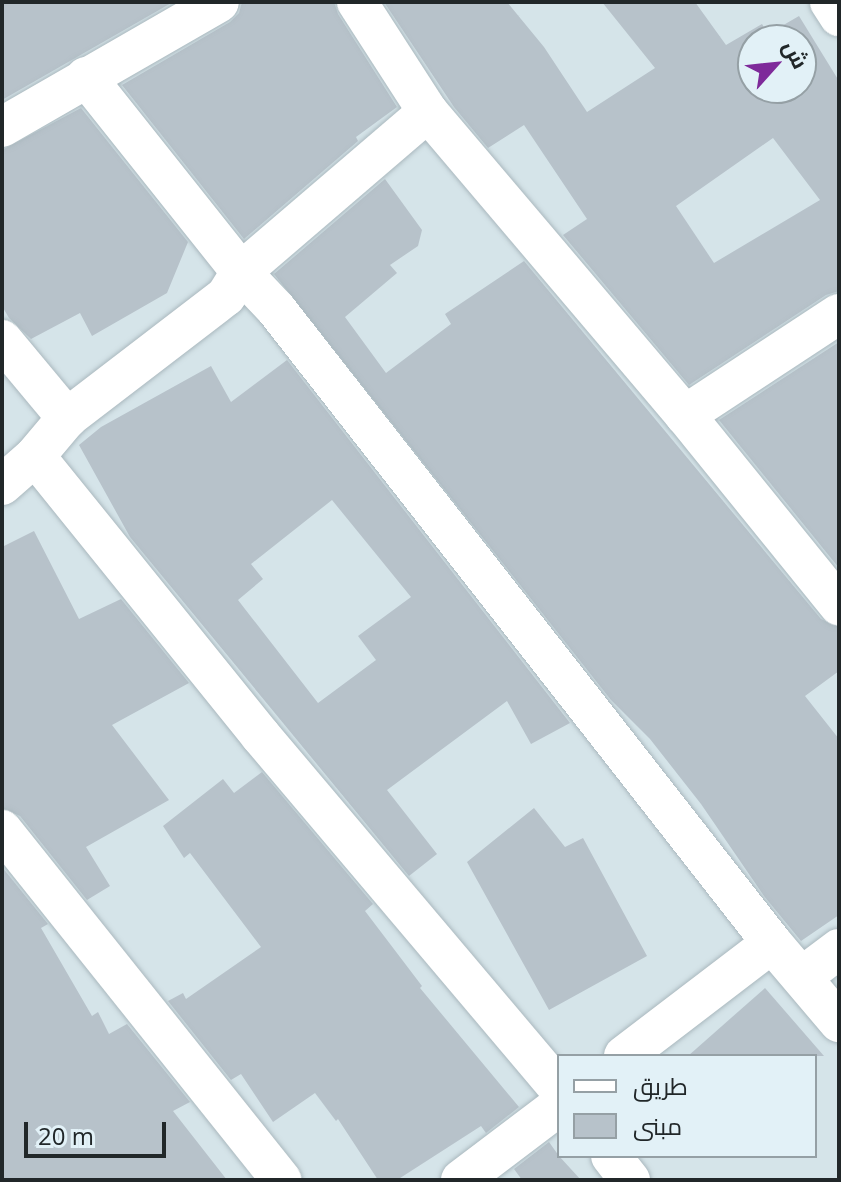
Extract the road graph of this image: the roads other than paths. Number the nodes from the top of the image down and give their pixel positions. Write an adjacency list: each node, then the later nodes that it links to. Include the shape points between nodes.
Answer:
1 (219, 2): 5 (street)
2 (357, 2): 6 (street)
3 (830, 2): 4 (street)
4 (839, 16)
5 (86, 77): 7 (street); 8 (street)
6 (428, 112): 8 (street); 11 (street)
7 (2, 127)
8 (241, 272): 12 (street, via 226,296); 17 (street, via 276,309)
9 (839, 314): 11 (street)
10 (2, 340): 12 (street)
11 (685, 415): 15 (street)
12 (67, 418): 13 (street)
13 (35, 456): 14 (street); 22 (street, via 261,736)
14 (2, 485)
15 (839, 605)
16 (2, 830): 25 (street)
17 (772, 943): 19 (street); 21 (street)
18 (839, 949): 19 (street)
19 (803, 976): 20 (street)
20 (839, 1022)
21 (627, 1054)
22 (557, 1087)
23 (557, 1108): 26 (street)
24 (613, 1158): 27 (street)
25 (281, 1180)
26 (461, 1180)
27 (630, 1180)

